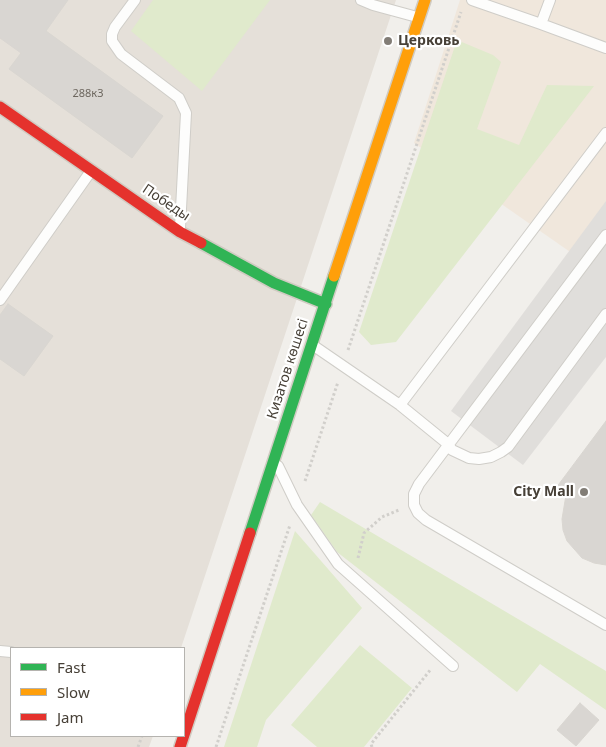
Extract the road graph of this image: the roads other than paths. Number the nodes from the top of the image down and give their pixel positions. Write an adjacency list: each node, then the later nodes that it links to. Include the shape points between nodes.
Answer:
1 (135, 0): 12 (lane, via 115,27 112,41 121,54 178,98 186,113)
2 (361, 0): 6 (lane)
3 (425, 0): 6 (main road, Кизатов көшесі)
4 (472, 0): 7 (lane)
5 (550, 0): 7 (lane)
6 (419, 18): 15 (main road, Кизатов көшесі)
7 (541, 24): 8 (lane)
8 (606, 48)
9 (0, 107): 11 (main road, Победы)
10 (606, 133): 18 (lane)
11 (91, 171): 12 (main road, Победы); 14 (lane)
12 (180, 232): 15 (main road, Победы, via 274,283)
13 (606, 235): 19 (lane)
14 (0, 300)
15 (326, 304): 17 (main road, Кизатов көшесі)
16 (606, 314): 19 (lane, via 508,447 491,457 479,459 468,458 452,450)
17 (312, 345): 18 (lane); 20 (main road, Кизатов көшесі)
18 (400, 404): 19 (lane)
19 (448, 444): 21 (lane, via 414,494 418,514)
20 (274, 459): 22 (lane, via 297,505 338,564); 23 (main road, Кизатов көшесі)
21 (606, 625)
22 (454, 666)
23 (188, 709): 24 (main road, Кизатов көшесі)
24 (185, 723)

